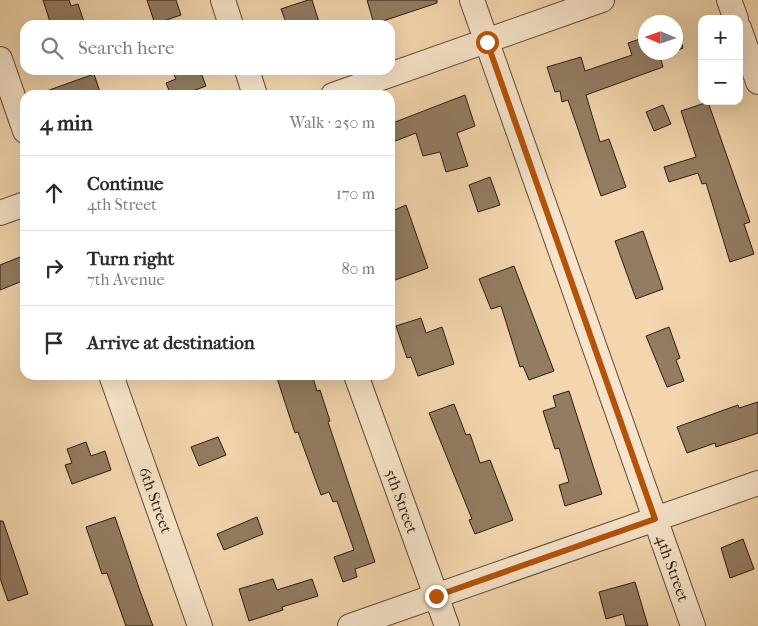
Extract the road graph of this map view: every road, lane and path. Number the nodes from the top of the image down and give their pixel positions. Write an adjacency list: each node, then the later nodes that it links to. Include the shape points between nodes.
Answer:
1 (223, 0): 6 (street)
2 (472, 0): 8 (street, 4th Street)
3 (602, 0): 8 (street)
4 (729, 0): 5 (street)
5 (735, 15)
6 (229, 20)
7 (743, 39): 13 (street)
8 (487, 42): 10 (street); 22 (street, 4th Street)
9 (0, 59): 16 (street)
10 (395, 74)
11 (249, 75): 14 (street)
12 (391, 75): 15 (street)
13 (758, 82)
14 (254, 90)
15 (348, 90)
16 (20, 117)
17 (20, 206): 18 (street)
18 (0, 213)
19 (113, 380): 24 (street, 6th Street)
20 (358, 380): 23 (street, 5th Street)
21 (758, 483): 22 (street)
22 (655, 519): 23 (street); 27 (street, 4th Street)
23 (436, 596): 25 (street); 26 (street, 5th Street)
24 (200, 626)
25 (350, 626)
26 (447, 626)
27 (693, 626)

